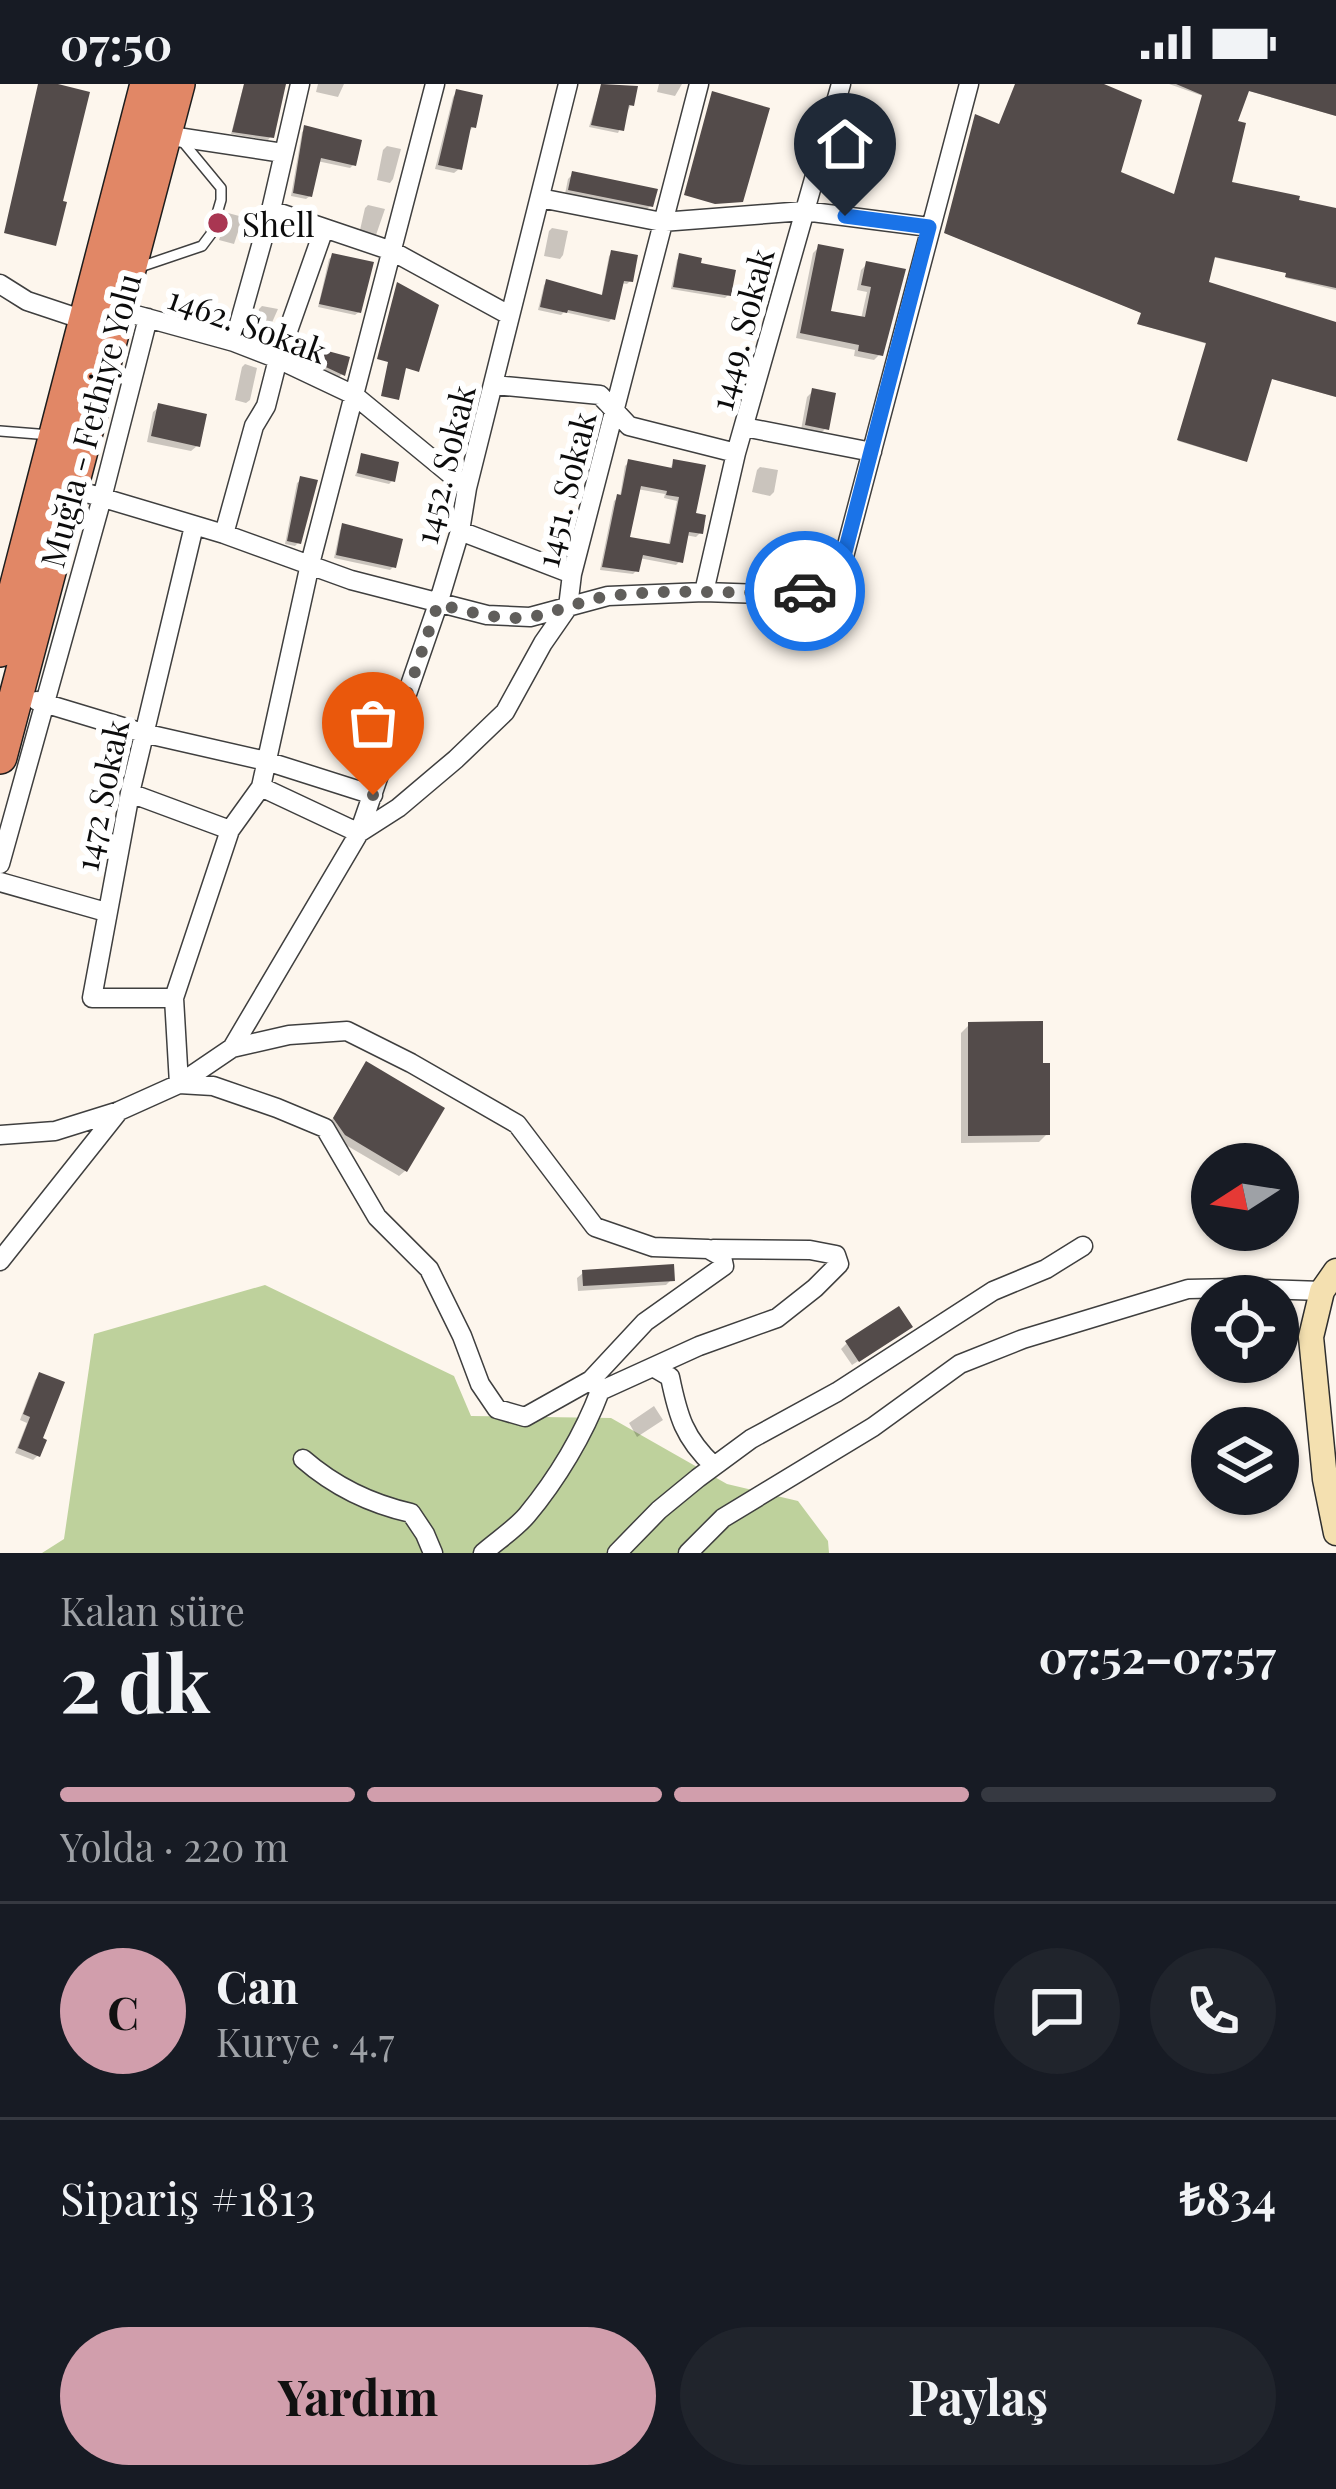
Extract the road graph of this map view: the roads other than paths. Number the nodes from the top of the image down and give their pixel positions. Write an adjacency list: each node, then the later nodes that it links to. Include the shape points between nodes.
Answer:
1 (147, 84): 22 (highway, Muğla - Fethiye Yolu)
2 (178, 84): 9 (highway, Muğla - Fethiye Yolu)
3 (300, 84): 10 (street)
4 (435, 84): 17 (street)
5 (568, 84): 11 (street, 1452. Sokak)
6 (699, 84): 14 (street, 1451. Sokak)
7 (841, 84): 13 (street, 1449. Sokak)
8 (969, 84): 15 (street)
9 (172, 136): 10 (street); 18 (highway, Muğla - Fethiye Yolu); 18 (lane, via 220,188 211,234 182,255)
10 (283, 153): 12 (street)
11 (540, 198): 14 (street); 21 (street, 1452. Sokak)
12 (271, 210): 16 (street); 23 (street)
13 (804, 211): 14 (street); 15 (street); 28 (street, 1449. Sokak)
14 (662, 222): 27 (street, 1451. Sokak)
15 (929, 227): 31 (street)
16 (325, 229): 17 (street); 24 (street)
17 (392, 251): 21 (street); 26 (street)
18 (129, 270): 20 (highway, Muğla - Fethiye Yolu)
19 (0, 284): 22 (street)
20 (133, 314): 23 (street, 1462. Sokak); 34 (highway, Muğla - Fethiye Yolu)
21 (509, 315): 25 (street, 1452. Sokak)
22 (84, 320): 30 (highway, Muğla - Fethiye Yolu)
23 (233, 342): 24 (street, 1462. Sokak)
24 (278, 359): 26 (street, 1462. Sokak); 37 (street)
25 (494, 385): 27 (street, via 600,395); 33 (street, 1452. Sokak)
26 (354, 395): 33 (street, 1462. Sokak); 38 (street)
27 (615, 410): 32 (street, via 629,426); 39 (street, 1451. Sokak)
28 (744, 427): 31 (street); 32 (street, 1449. Sokak)
29 (0, 431): 30 (lane)
30 (55, 435): 43 (highway, Muğla - Fethiye Yolu)
31 (872, 452): 40 (street, via 837,583)
32 (736, 453): 40 (street, 1449. Sokak)
33 (467, 488): 36 (street, 1452. Sokak)
34 (86, 493): 35 (street); 44 (highway, Muğla - Fethiye Yolu)
35 (194, 526): 37 (street); 45 (street, 1472 Sokak)
36 (460, 531): 39 (street); 41 (street, 1452. Sokak)
37 (224, 534): 38 (street)
38 (310, 564): 41 (street); 47 (street)
39 (572, 574): 42 (street, 1451. Sokak)
40 (704, 592): 42 (street, via 608,596)
41 (438, 604): 42 (street, via 509,617); 50 (street, 1452. Sokak)
42 (568, 607): 52 (street, 1451. Sokak, via 505,712)
43 (0, 650)
44 (30, 699): 45 (street); 46 (highway, Muğla - Fethiye Yolu); 53 (street)
45 (143, 733): 47 (street); 49 (street, 1472 Sokak)
46 (0, 757)
47 (266, 761): 48 (street); 50 (street)
48 (261, 787): 51 (street); 52 (street)
49 (130, 793): 51 (street); 55 (street, 1472 Sokak)
50 (373, 795): 52 (street, 1452. Sokak)
51 (230, 830): 56 (street)
52 (359, 833): 57 (street, 1452. Sokak)
53 (0, 864)
54 (0, 882): 55 (street)
55 (106, 912): 56 (street, 1472 Sokak, via 92,998)
56 (174, 998): 58 (street)
57 (232, 1048): 58 (street, 1452. Sokak); 62 (street, via 346,1030 517,1124 595,1227 653,1247)
58 (179, 1084): 59 (street, 1452. Sokak); 66 (street, via 213,1086 325,1128 377,1217 429,1269 497,1409 525,1417)
59 (119, 1111): 60 (street, 1452. Sokak, via 56,1131); 63 (street)
60 (0, 1135)
61 (1083, 1246): 68 (street, via 993,1291)
62 (708, 1249): 65 (street, via 810,1250 839,1264 777,1318); 66 (street, via 724,1266 644,1322)
63 (0, 1261)
64 (1329, 1281): 69 (main road, via 1311,1337); 73 (street, via 1188,1289 960,1364 723,1518)
65 (653, 1367): 66 (street); 68 (street, via 670,1377 678,1417)
66 (596, 1385): 71 (street, via 587,1424 525,1517)
67 (303, 1459): 70 (street, via 327,1480 411,1513)
68 (714, 1466): 72 (street)
69 (1336, 1533)
70 (433, 1553)
71 (484, 1553)
72 (617, 1553)
73 (688, 1553)

